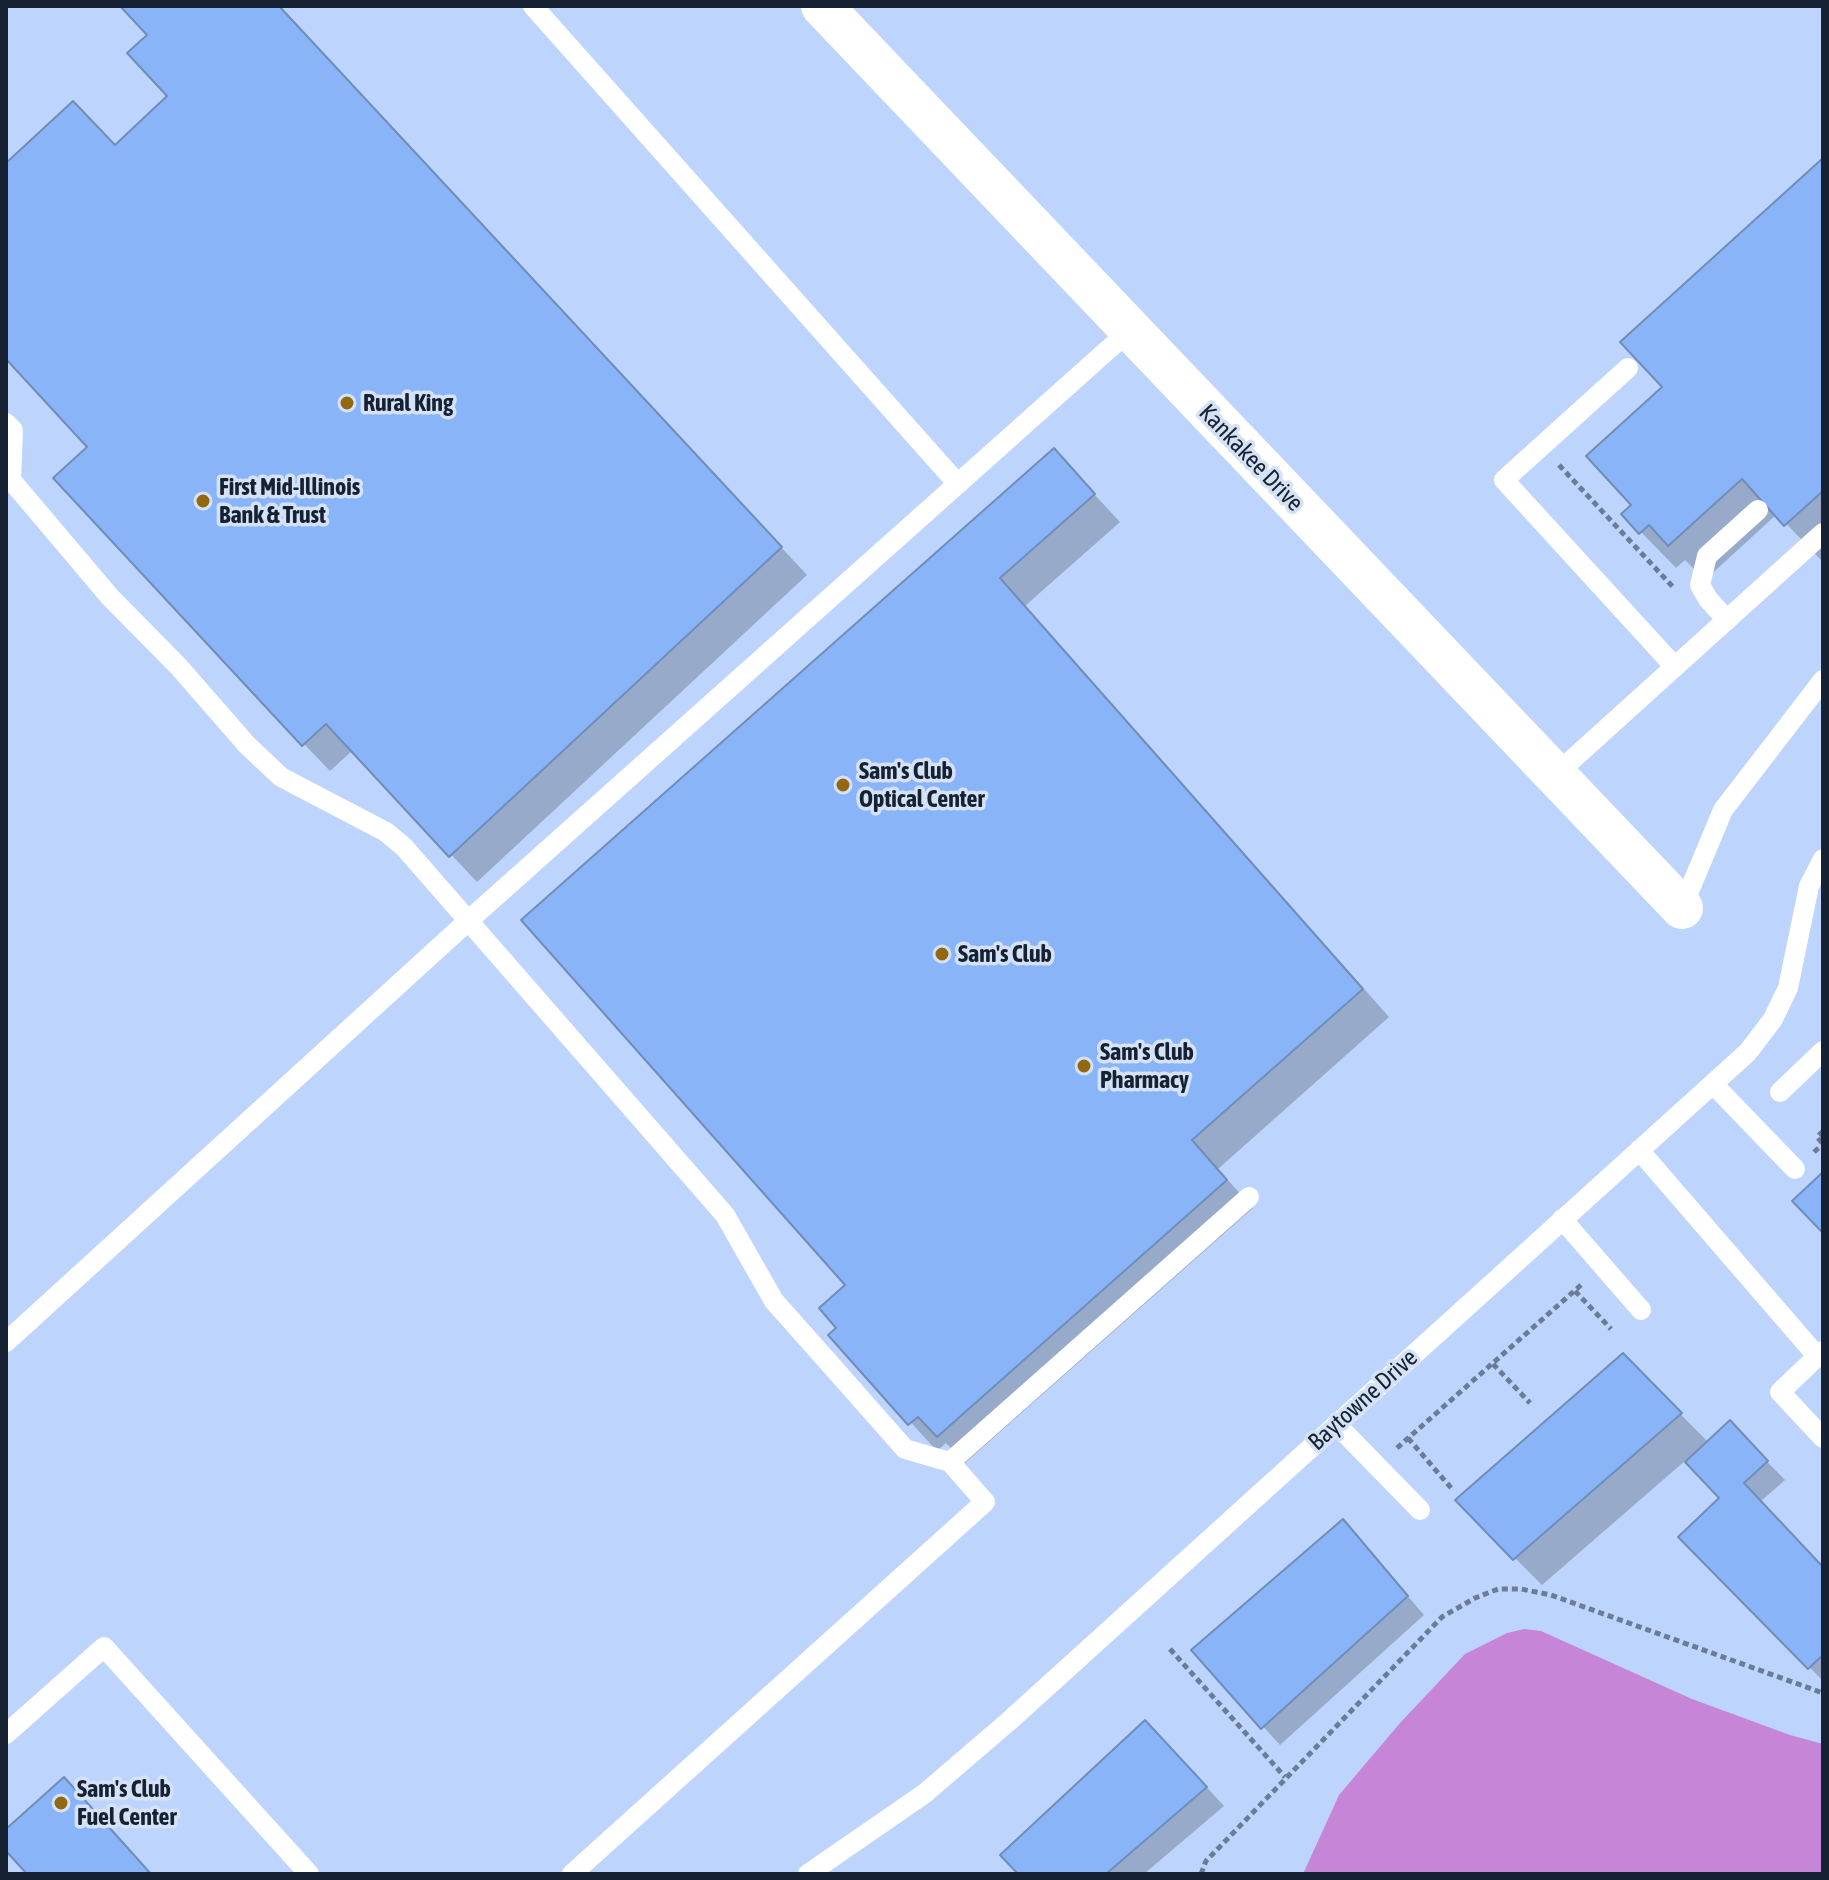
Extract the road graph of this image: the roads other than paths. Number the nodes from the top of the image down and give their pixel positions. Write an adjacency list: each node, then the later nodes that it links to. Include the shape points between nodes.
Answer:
1 (533, 6): 6 (lane)
2 (822, 6): 3 (street, Kankakee Drive)
3 (1129, 331): 6 (lane); 12 (street, Kankakee Drive)
4 (1628, 368): 10 (lane, via 1504,480)
5 (6, 423): 15 (lane, via 13,430 11,480 247,745 281,777 386,832)
6 (957, 483): 15 (lane)
7 (1758, 510): 9 (lane, via 1707,556 1700,585)
8 (1823, 533): 9 (lane)
9 (1721, 626): 10 (lane)
10 (1675, 667): 12 (lane)
11 (1823, 680): 14 (lane, via 1723,810)
12 (1554, 776): 14 (street, Kankakee Drive)
13 (1823, 859): 17 (lane, Baytowne Drive, via 1809,886 1788,988 1773,1019 1748,1052)
14 (1682, 908)
15 (468, 921): 24 (lane); 28 (lane, via 725,1215 774,1301 905,1449)
16 (1823, 1051): 18 (lane)
17 (1713, 1084): 19 (lane, Baytowne Drive); 20 (lane)
18 (1780, 1092)
19 (1639, 1150): 22 (lane, Baytowne Drive); 25 (lane)
20 (1795, 1169)
21 (1249, 1197): 28 (lane)
22 (1562, 1219): 23 (lane); 26 (lane, Baytowne Drive)
23 (1641, 1310)
24 (6, 1342)
25 (1820, 1354): 27 (lane, via 1780,1392)
26 (1336, 1424): 29 (lane); 31 (lane, Baytowne Drive, via 936,1784)
27 (1823, 1438)
28 (950, 1462): 33 (lane, via 985,1502)
29 (1420, 1510)
30 (6, 1734): 32 (lane, via 104,1647)
31 (812, 1873)
32 (309, 1874)
33 (572, 1874)

